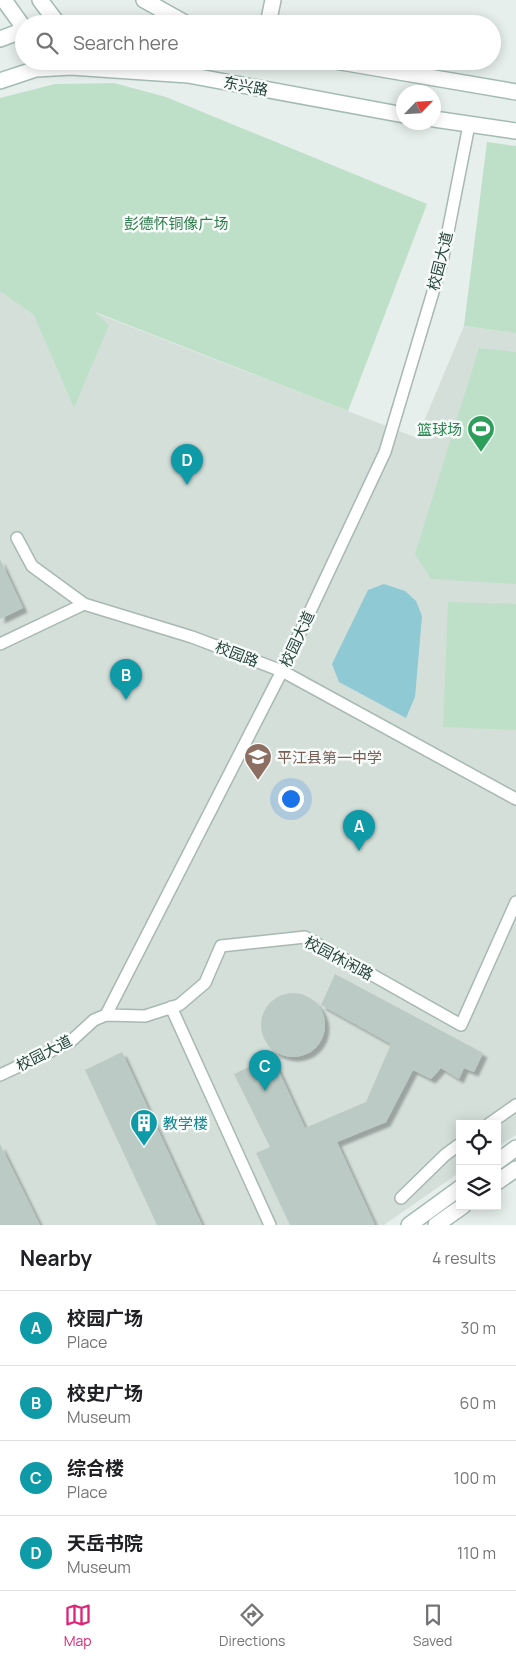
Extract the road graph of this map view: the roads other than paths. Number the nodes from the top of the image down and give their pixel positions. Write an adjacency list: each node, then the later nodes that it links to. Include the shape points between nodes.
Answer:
1 (4, 0): 8 (main road)
2 (40, 0): 5 (main road)
3 (144, 0): 6 (main road)
4 (273, 0): 7 (main road)
5 (51, 15)
6 (171, 15)
7 (270, 15)
8 (15, 16)
9 (15, 33): 10 (main road)
10 (0, 39)
11 (24, 70): 14 (main road, 东兴路)
12 (134, 70): 16 (main road, 东兴路, via 188,75)
13 (387, 70): 15 (main road)
14 (0, 81)
15 (516, 92)
16 (396, 114)
17 (441, 121): 18 (main road)
18 (469, 125): 19 (main road); 23 (lane, 校园大道, via 442,262 385,452)
19 (516, 131)
20 (17, 538): 21 (lane, 校园路, via 32,566)
21 (84, 604): 22 (lane); 23 (lane, 校园路, via 192,637)
22 (0, 644)
23 (282, 671): 24 (lane, 校园路); 27 (lane, 校园大道)
24 (516, 799)
25 (516, 902): 26 (lane, 校园休闲路, via 461,1025 305,937 221,946 205,983 179,1005)
26 (171, 1007): 27 (lane, 校园休闲路, via 146,1016); 39 (lane)
27 (106, 1015): 28 (lane, 校园大道, via 94,1020 70,1042)
28 (0, 1075)
29 (516, 1105): 30 (lane)
30 (495, 1120)
31 (456, 1147): 37 (lane)
32 (516, 1148): 33 (main road)
33 (501, 1159)
34 (516, 1169): 35 (main road)
35 (501, 1179)
36 (456, 1191): 40 (main road)
37 (401, 1198)
38 (457, 1210): 41 (main road)
39 (270, 1225)
40 (409, 1225)
41 (436, 1225)

